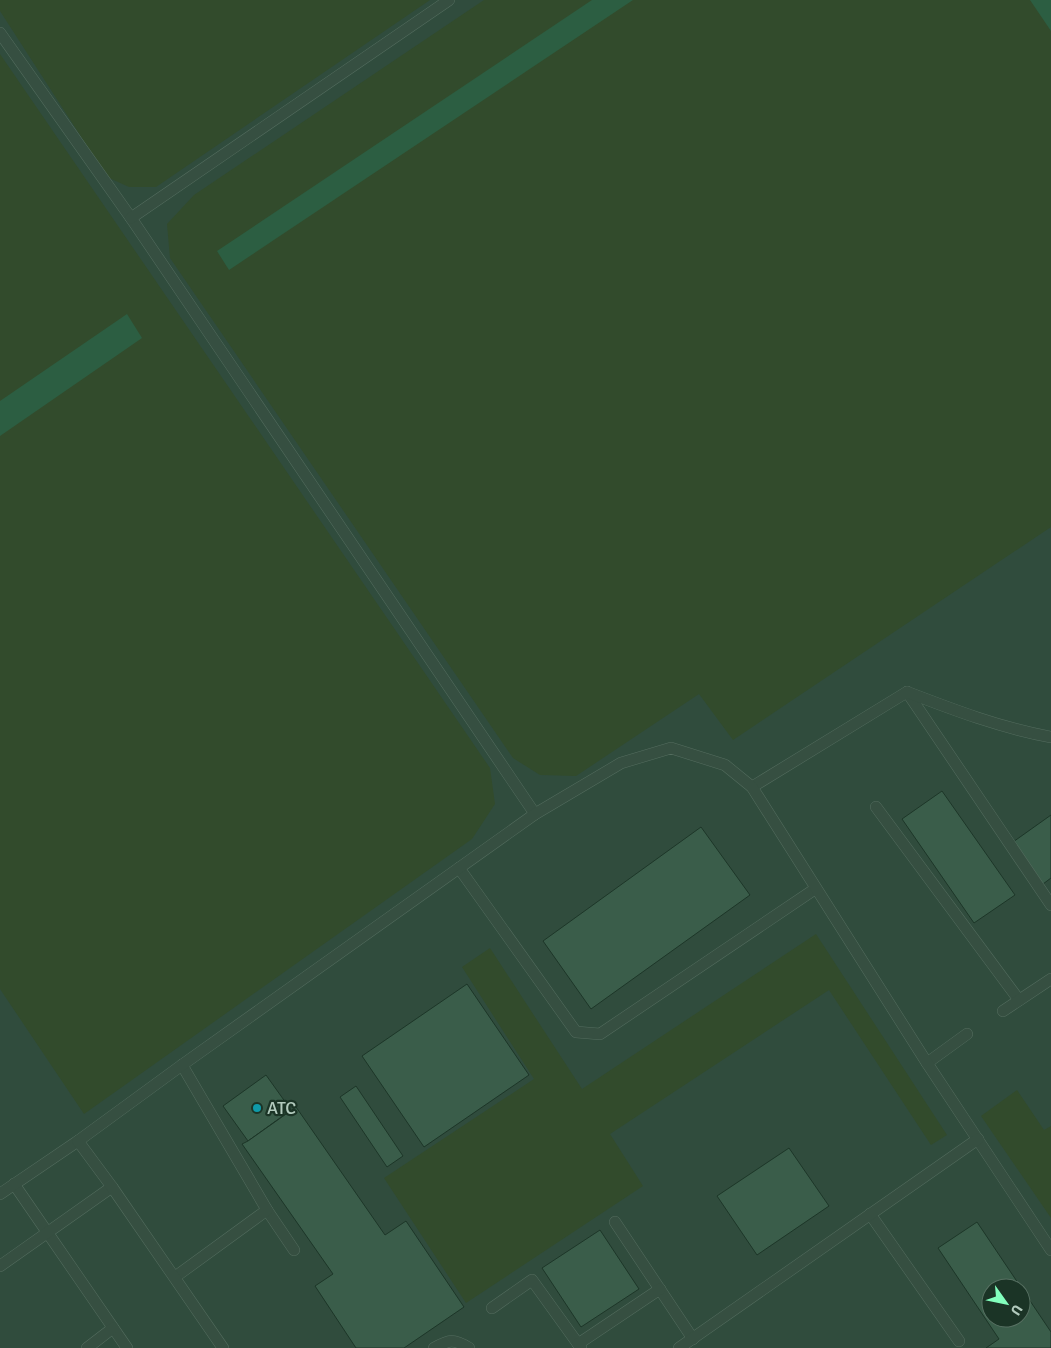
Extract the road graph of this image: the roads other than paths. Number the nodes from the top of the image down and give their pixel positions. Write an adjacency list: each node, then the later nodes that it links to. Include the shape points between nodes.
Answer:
1 (449, 0): 3 (lane)
2 (0, 33): 3 (lane)
3 (131, 218): 8 (lane)
4 (906, 692): 5 (lane, via 1018,731); 6 (lane); 11 (lane)
5 (1051, 737)
6 (752, 788): 8 (lane, via 725,765 671,748 621,763); 10 (lane)
7 (876, 807): 13 (lane)
8 (535, 814): 9 (lane)
9 (459, 868): 10 (lane, via 576,1032 600,1034); 17 (lane)
10 (815, 889): 16 (lane)
11 (1051, 905)
12 (1051, 979): 13 (lane)
13 (1019, 1000): 14 (lane)
14 (1003, 1011)
15 (967, 1034): 16 (lane)
16 (927, 1063): 18 (lane)
17 (182, 1065): 19 (lane); 23 (lane)
18 (978, 1139): 24 (lane); 28 (lane)
19 (78, 1141): 20 (lane); 21 (lane)
20 (14, 1184): 22 (lane); 26 (lane)
21 (112, 1188): 26 (lane); 30 (lane)
22 (0, 1194)
23 (267, 1210): 27 (lane); 30 (lane)
24 (870, 1214): 34 (lane); 35 (lane)
25 (615, 1222): 31 (lane)
26 (47, 1233): 29 (lane); 33 (lane)
27 (294, 1250)
28 (1051, 1250)
29 (0, 1266)
30 (174, 1277): 39 (lane)
31 (660, 1289): 34 (lane); 36 (lane)
32 (492, 1308): 36 (lane, via 532,1280)
33 (114, 1328): 37 (lane); 38 (lane)
34 (693, 1339): 42 (lane)
35 (960, 1341)
36 (579, 1346)
37 (87, 1348)
38 (127, 1348)
39 (223, 1348)
40 (434, 1348): 41 (lane, via 448,1340)
41 (469, 1348)
42 (679, 1348)

